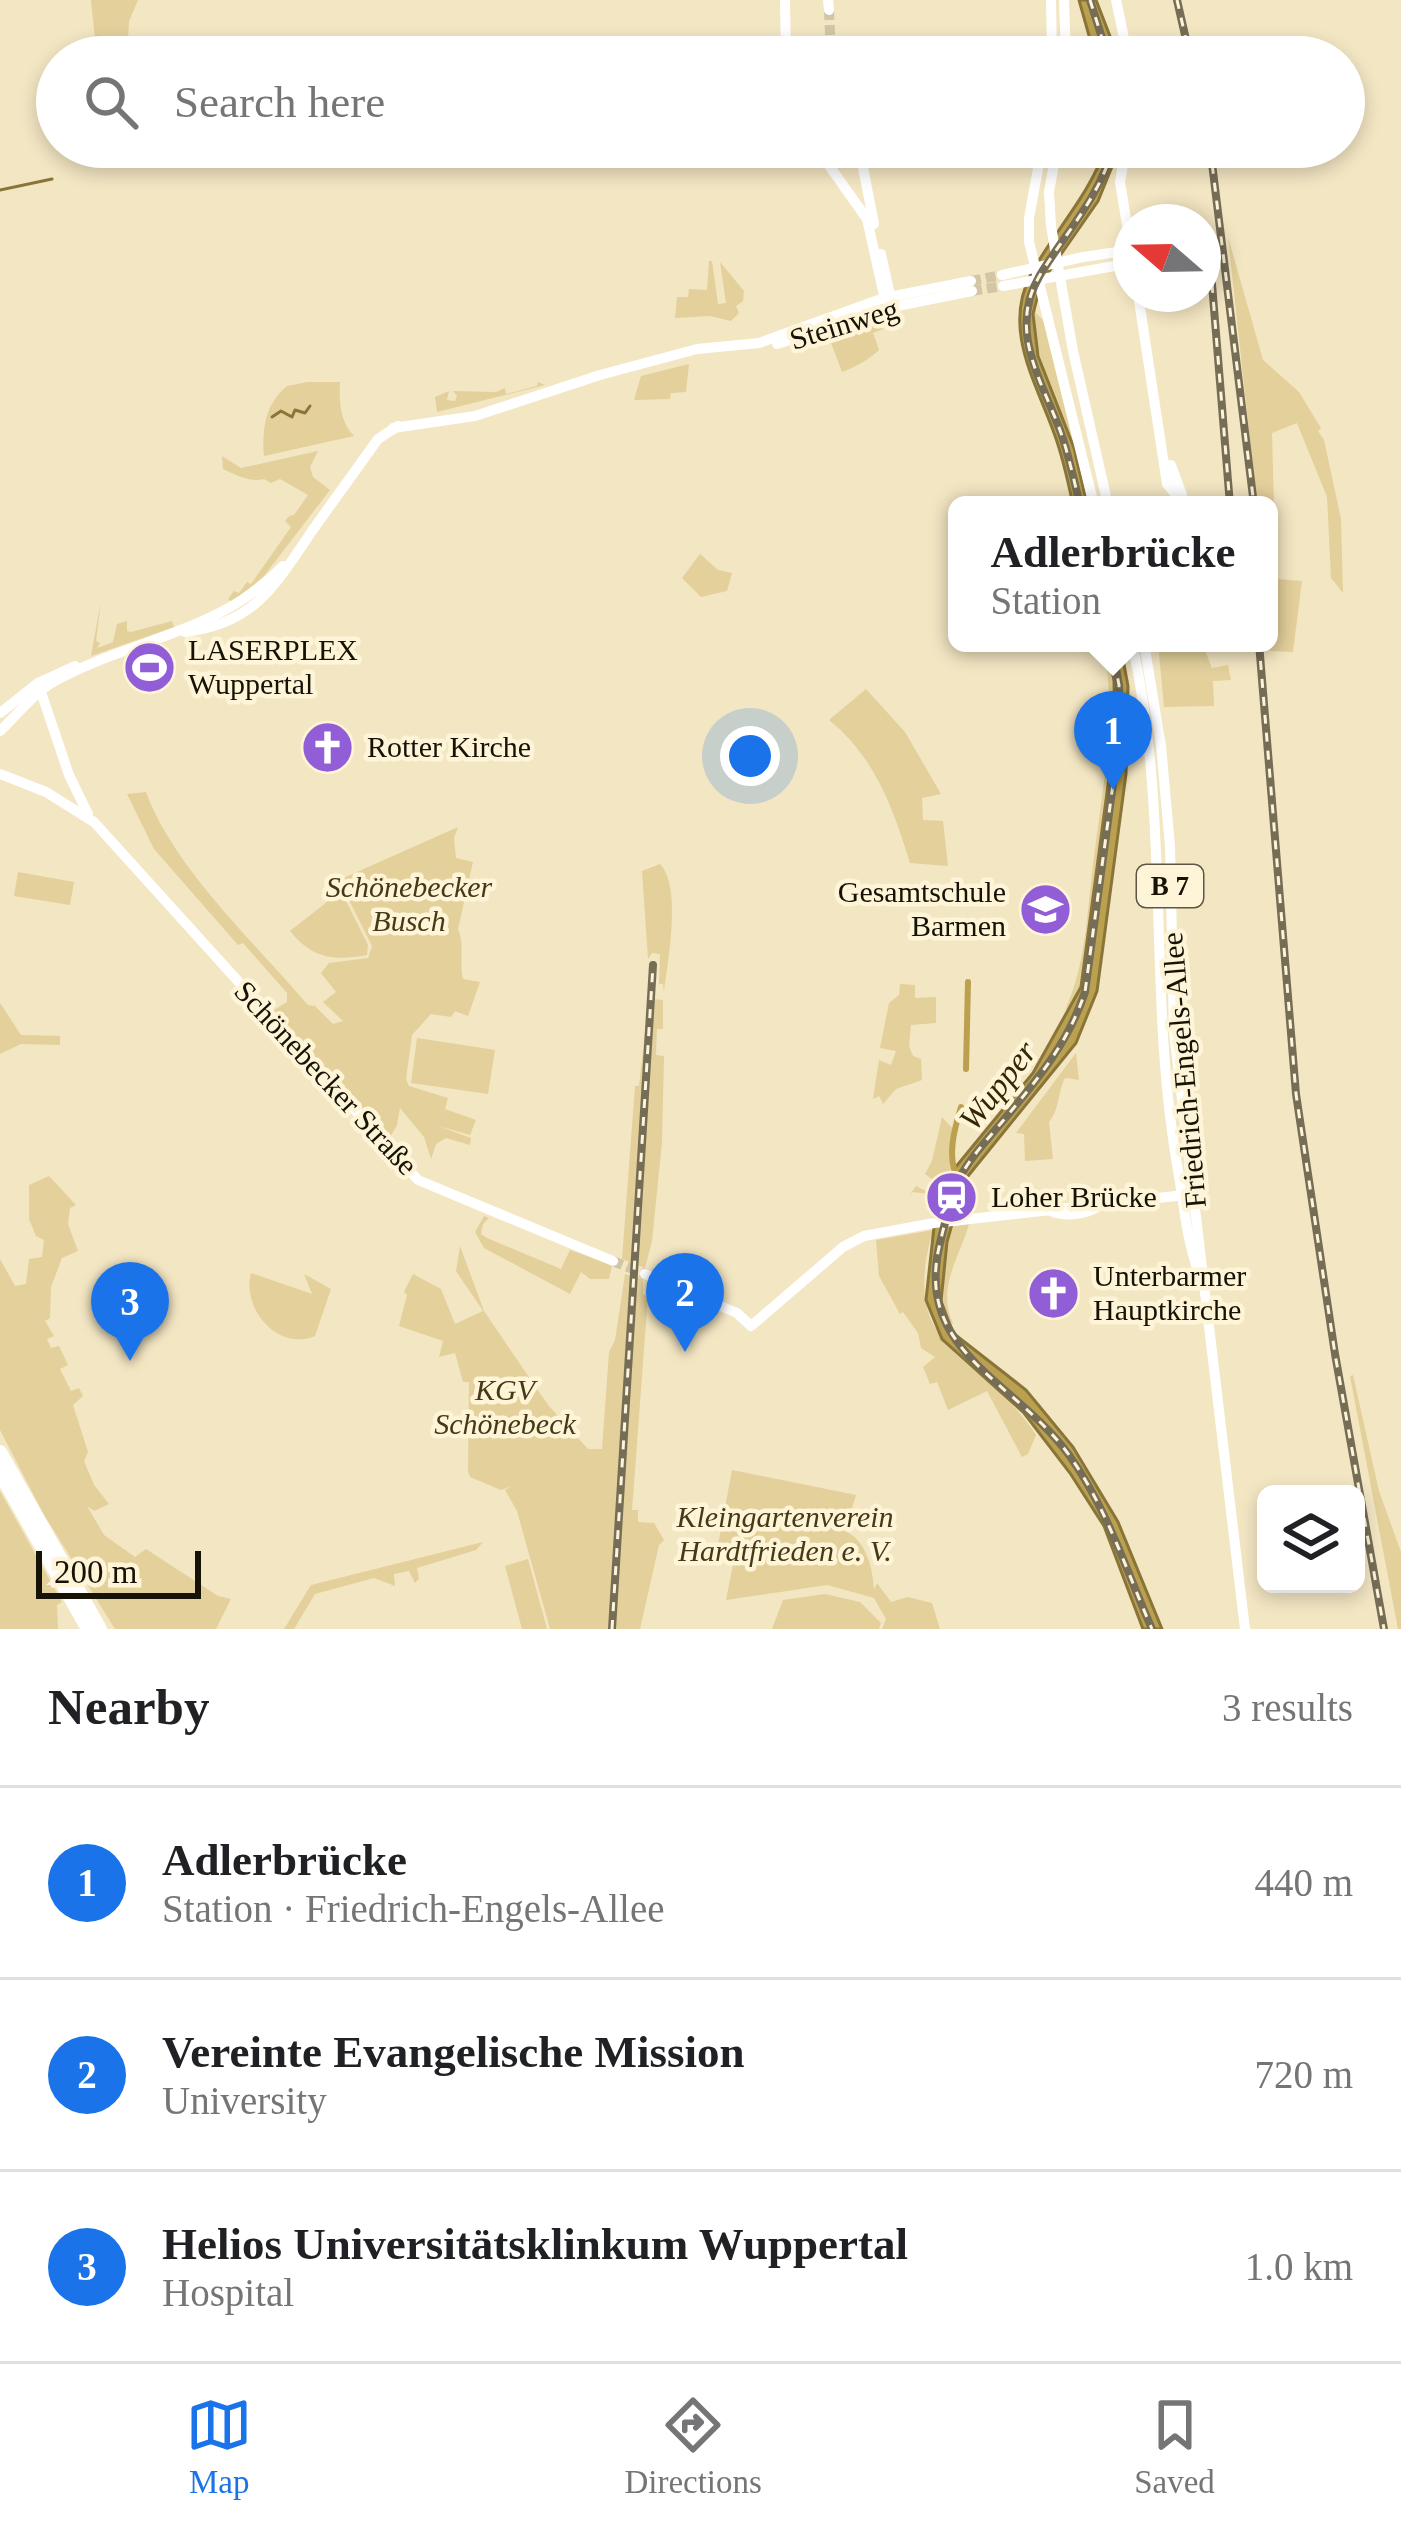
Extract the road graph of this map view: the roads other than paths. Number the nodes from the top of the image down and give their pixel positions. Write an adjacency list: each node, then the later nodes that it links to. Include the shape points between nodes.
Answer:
1 (784, 0): 5 (main road)
2 (1052, 0): 6 (main road)
3 (1064, 0): 7 (main road)
4 (1116, 0): 8 (main road)
5 (785, 36)
6 (1052, 36)
7 (1065, 36)
8 (1124, 36)
9 (832, 168): 15 (main road)
10 (864, 168): 14 (main road)
11 (1038, 168): 22 (main road)
12 (1053, 168): 17 (main road)
13 (1121, 168): 16 (main road)
14 (865, 175): 15 (main road); 25 (main road)
15 (845, 184): 25 (main road, via 867,219)
16 (1124, 204)
17 (1054, 238): 18 (main road); 20 (main road)
18 (1083, 256): 19 (main road); 20 (main road)
19 (1112, 259): 21 (main road)
20 (1060, 268): 21 (main road); 22 (main road); 24 (main road)
21 (1076, 272): 24 (main road)
22 (1027, 281): 27 (main road)
23 (972, 286): 25 (main road, Steinweg)
24 (1064, 295): 28 (main road)
25 (888, 301): 33 (main road, Steinweg, via 759,343 715,347 446,423 393,428 256,604)
26 (1141, 312): 29 (main road)
27 (1091, 496)
28 (1106, 496)
29 (1174, 496)
30 (1135, 652): 32 (main road, Friedrich-Engels-Allee / B 7)
31 (1145, 652): 32 (main road, Friedrich-Engels-Allee / B 7)
32 (1147, 690): 40 (main road, Friedrich-Engels-Allee / B 7, via 1170,846 1174,1031); 41 (main road, Friedrich-Engels-Allee / B 7, via 1160,1028)
33 (33, 693): 34 (main road); 35 (main road); 37 (main road, Schönebecker Straße)
34 (0, 713)
35 (0, 730)
36 (0, 774): 38 (main road)
37 (69, 775): 38 (main road); 39 (main road, Schönebecker Straße)
38 (46, 792): 39 (main road)
39 (77, 802): 42 (main road, Schönebecker Straße, via 418,1180)
40 (1194, 1192): 41 (main road); 44 (main road, Friedrich-Engels-Allee / B 7)
41 (1180, 1196): 43 (main road, via 864,1236 751,1326); 44 (main road, Friedrich-Engels-Allee / B 7)
42 (613, 1261)
43 (645, 1274)
44 (1202, 1282): 49 (main road, Friedrich-Engels-Allee / B 7)
45 (0, 1452): 48 (highway)
46 (0, 1473): 47 (highway)
47 (88, 1629)
48 (100, 1629)
49 (1245, 1629)

